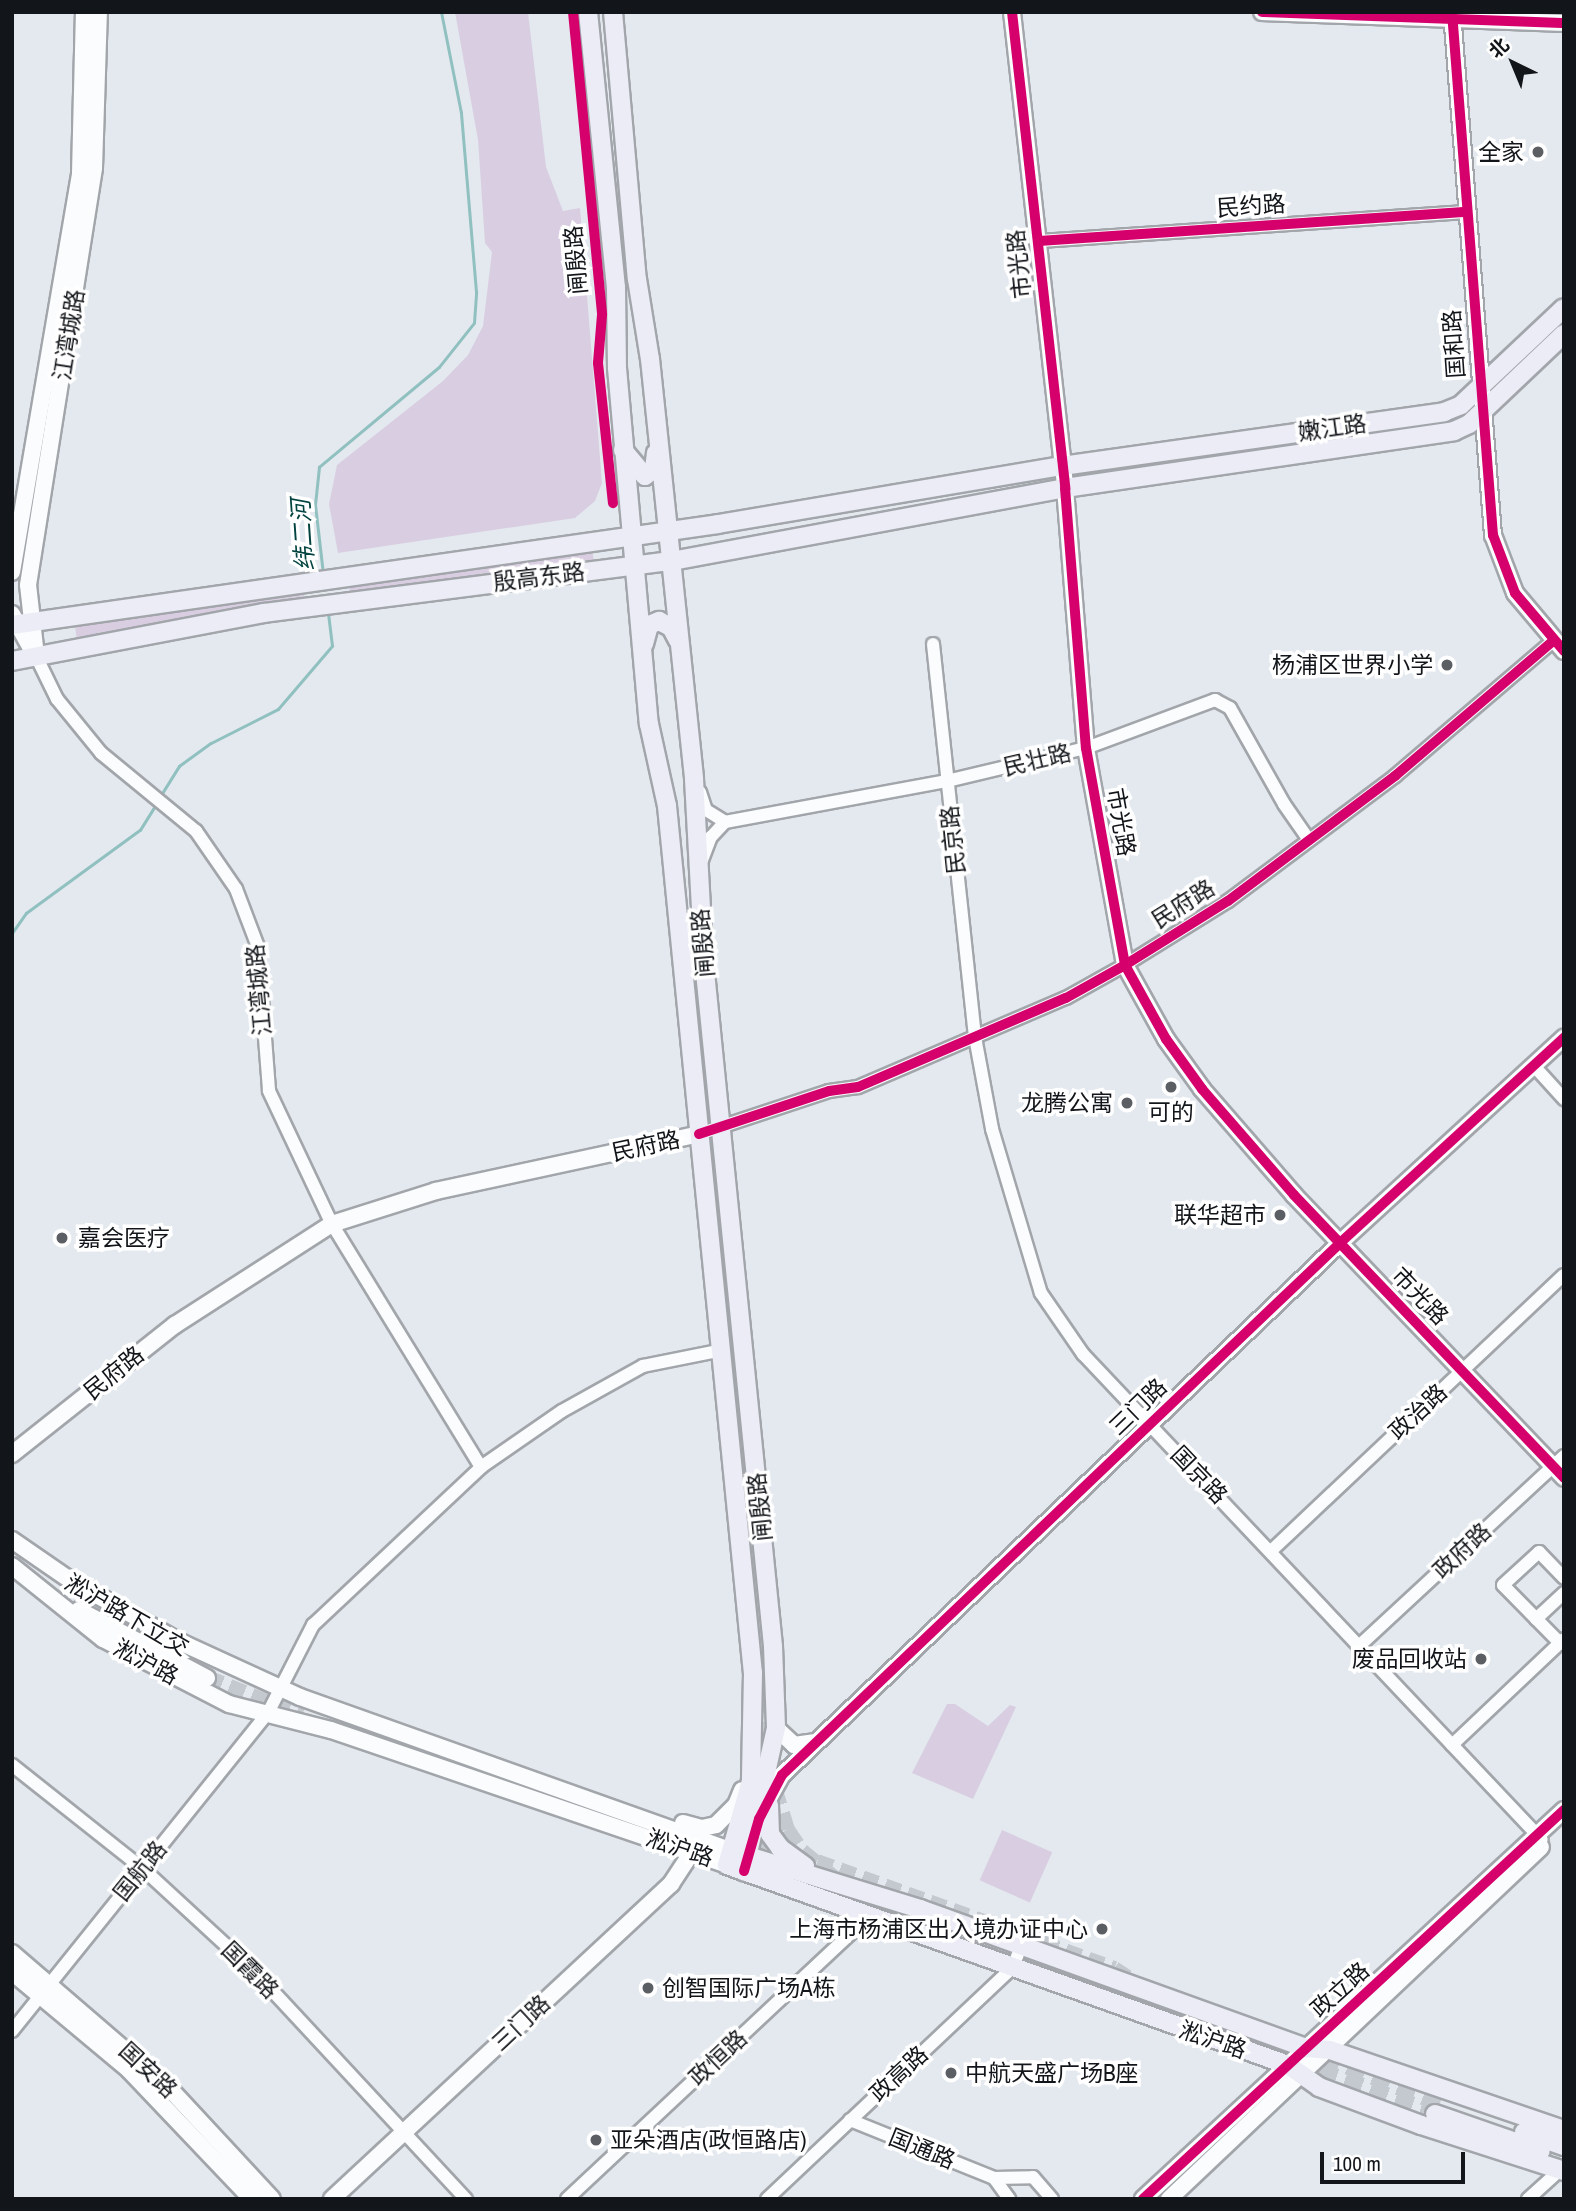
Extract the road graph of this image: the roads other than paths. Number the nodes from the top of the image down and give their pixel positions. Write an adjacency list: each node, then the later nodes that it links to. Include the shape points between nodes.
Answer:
1 (84, 12): 25 (street, 江湾城路, via 80,174)
2 (99, 12): 26 (street, 江湾城路, via 98,132 29,586)
3 (588, 12): 18 (main road, 闸殷路, via 616,287)
4 (612, 12): 10 (main road, 闸殷路)
5 (618, 12): 10 (street)
6 (1012, 12): 12 (street, 市光路)
7 (1262, 12): 8 (street)
8 (1453, 16): 9 (street); 11 (street, 国和路)
9 (1564, 23)
10 (615, 43): 17 (main road, 闸殷路, via 636,279)
11 (1467, 212): 12 (street, 民约路); 15 (street, 国和路)
12 (1039, 241): 19 (street, 市光路)
13 (1564, 309): 15 (main road, 嫩江路)
14 (1564, 334): 16 (main road, 嫩江路)
15 (1478, 389): 16 (street, 国和路); 19 (main road, 嫩江路, via 1444,412)
16 (1481, 413): 20 (main road, 嫩江路, via 1454,431); 29 (street, 国和路, via 1489,509 1506,577)
17 (657, 436): 18 (main road, via 655,463 648,476); 21 (main road, 闸殷路)
18 (624, 450): 22 (main road, 闸殷路)
19 (1062, 466): 20 (street, 市光路); 21 (main road, 殷高东路)
20 (1065, 488): 23 (main road, 殷高东路); 33 (street, 市光路)
21 (668, 529): 22 (main road, 殷高东路); 23 (main road, 闸殷路)
22 (630, 534): 24 (main road, 闸殷路); 26 (main road, 殷高东路)
23 (673, 561): 24 (main road, 殷高东路); 27 (main road, 闸殷路)
24 (634, 566): 30 (main road, 闸殷路); 31 (main road, 殷高东路, via 304,608)
25 (12, 572)
26 (18, 622): 31 (street, 江湾城路)
27 (680, 643): 30 (main road, via 671,627 659,621 645,632); 34 (main road, 闸殷路)
28 (933, 643): 35 (street, 民京路)
29 (1559, 645): 37 (street, 民府路)
30 (643, 648): 43 (main road, 闸殷路, via 649,724 667,806)
31 (36, 656): 32 (main road, 殷高东路); 49 (street, 江湾城路, via 57,699 77,725 101,754 175,811 217,860 250,919 261,971 269,1091)
32 (12, 661)
33 (1086, 748): 35 (street, 民壮路); 37 (street, 民壮路, via 1221,701); 39 (street, 市光路)
34 (694, 779): 36 (street, via 706,810); 38 (main road, 闸殷路)
35 (947, 781): 36 (street, 民壮路); 41 (street, 民京路)
36 (725, 822): 38 (street, via 707,845)
37 (1310, 840): 39 (street, 民府路, via 1228,901)
38 (697, 882): 40 (main road, 闸殷路)
39 (1125, 964): 41 (street, 民府路, via 1066,998); 51 (street, 市光路, via 1180,1062)
40 (712, 1036): 43 (main road, via 706,1056 700,1058); 46 (main road, 闸殷路)
41 (975, 1037): 46 (street, 民府路, via 858,1087 829,1091); 57 (street, 国京路, via 992,1129 1041,1293 1069,1338)
42 (1564, 1038): 44 (street, 三门路)
43 (690, 1050): 47 (main road, 闸殷路)
44 (1534, 1066): 45 (street); 51 (street, 三门路)
45 (1564, 1099)
46 (720, 1127): 47 (street, 民府路); 48 (main road, 闸殷路)
47 (699, 1134): 49 (street, 民府路, via 436,1191); 50 (main road, 闸殷路)
48 (727, 1214): 50 (main road, via 722,1206 712,1209); 53 (main road, 闸殷路)
49 (332, 1224): 58 (street, 民府路, via 175,1325); 59 (street, 江湾城路)
50 (710, 1234): 54 (main road, 闸殷路)
51 (1340, 1243): 55 (street, 市光路); 57 (street, 三门路)
52 (1564, 1275): 55 (street, 政治路)
53 (742, 1327): 56 (main road, via 759,1615); 73 (main road, 闸殷路, via 773,1647)
54 (722, 1350): 56 (main road, 闸殷路); 59 (street, 国航路, via 643,1366 562,1411)
55 (1462, 1371): 60 (street, 市光路); 62 (street, 政治路)
56 (727, 1409): 77 (main road, 闸殷路, via 753,1673)
57 (1150, 1424): 62 (street, 国京路); 74 (street, 三门路)
58 (12, 1454)
59 (481, 1467): 71 (street, 国航路, via 313,1625)
60 (1560, 1467): 70 (street, 政府路)
61 (12, 1540): 63 (street, 淞沪路)
62 (1272, 1550): 70 (street, 国京路)
63 (44, 1563): 66 (street, 淞沪路下立交, via 210,1671); 71 (street, 淞沪路, via 180,1642)
64 (12, 1566): 66 (street, 淞沪路)
65 (1564, 1578): 68 (street, via 1539,1552 1503,1585)
66 (41, 1587): 72 (street, 淞沪路, via 75,1619 161,1671 229,1704)
67 (1564, 1593): 68 (street)
68 (1536, 1619): 69 (street)
69 (1562, 1641): 75 (street)
70 (1359, 1646): 75 (street, 国京路)
71 (280, 1688): 72 (street, 国航路); 81 (street, 淞沪路, via 358,1720)
72 (269, 1711): 85 (street, 淞沪路); 87 (street, 国航路)
73 (776, 1728): 74 (street, via 794,1745); 76 (main road, 闸殷路)
74 (818, 1742): 79 (street, 三门路)
75 (1452, 1745): 84 (street, 国京路)
76 (772, 1755): 79 (main road); 82 (main road, 闸殷路)
77 (752, 1761): 81 (street, via 736,1805 716,1825 702,1828); 86 (main road, 闸殷路)
78 (12, 1765): 87 (street, 国霞路)
79 (771, 1791): 82 (street, 三门路); 88 (main road, via 770,1834 790,1858)
80 (1564, 1811): 84 (street, 政立路)
81 (634, 1812): 85 (street, 淞沪路)
82 (759, 1819): 86 (main road, 闸殷路)
83 (1564, 1825): 84 (street, 政立路)
84 (1542, 1839): 96 (street, 政立路); 97 (street, 政立路)
85 (696, 1846): 86 (street, 淞沪路); 101 (street, 三门路, via 671,1884)
86 (738, 1861): 88 (main road, 淞沪路); 89 (main road, 淞沪路)
87 (142, 1868): 94 (street, 国航路); 101 (street, 国霞路, via 255,1972)
88 (826, 1878): 90 (main road, 淞沪路)
89 (868, 1917): 92 (main road, 淞沪路); 109 (street, 政恒路)
90 (1022, 1944): 92 (street, 政高路); 96 (main road, 淞沪路)
91 (12, 1952): 94 (street, 国安路)
92 (1013, 1967): 98 (main road, 淞沪路); 99 (street, 政高路)
93 (12, 1972): 94 (street, 国安路)
94 (46, 1989): 95 (street, 国航路); 105 (street, 国安路); 106 (street, 国安路, via 169,2088)
95 (12, 2031)
96 (1307, 2048): 97 (main road, 淞沪路); 98 (street, 政立路)
97 (1330, 2050): 98 (street, 政立路); 100 (main road, 淞沪路)
98 (1295, 2071): 103 (main road, 淞沪路, via 1421,2125); 113 (street, 政立路); 114 (street, 政立路)
99 (850, 2120): 104 (street, 国通路); 110 (street, 政高路)
100 (1564, 2130)
101 (404, 2132): 107 (street, 三门路); 108 (street, 国霞路)
102 (1564, 2146): 103 (main road, via 1437,2109)
103 (1562, 2166): 115 (street)
104 (994, 2178): 111 (street); 112 (street, 国通路, via 1033,2177)
105 (252, 2199)
106 (272, 2199)
107 (332, 2199)
108 (466, 2199)
109 (567, 2199)
110 (766, 2199)
111 (1009, 2199)
112 (1052, 2199)
113 (1143, 2199)
114 (1169, 2199)
115 (1528, 2199)

